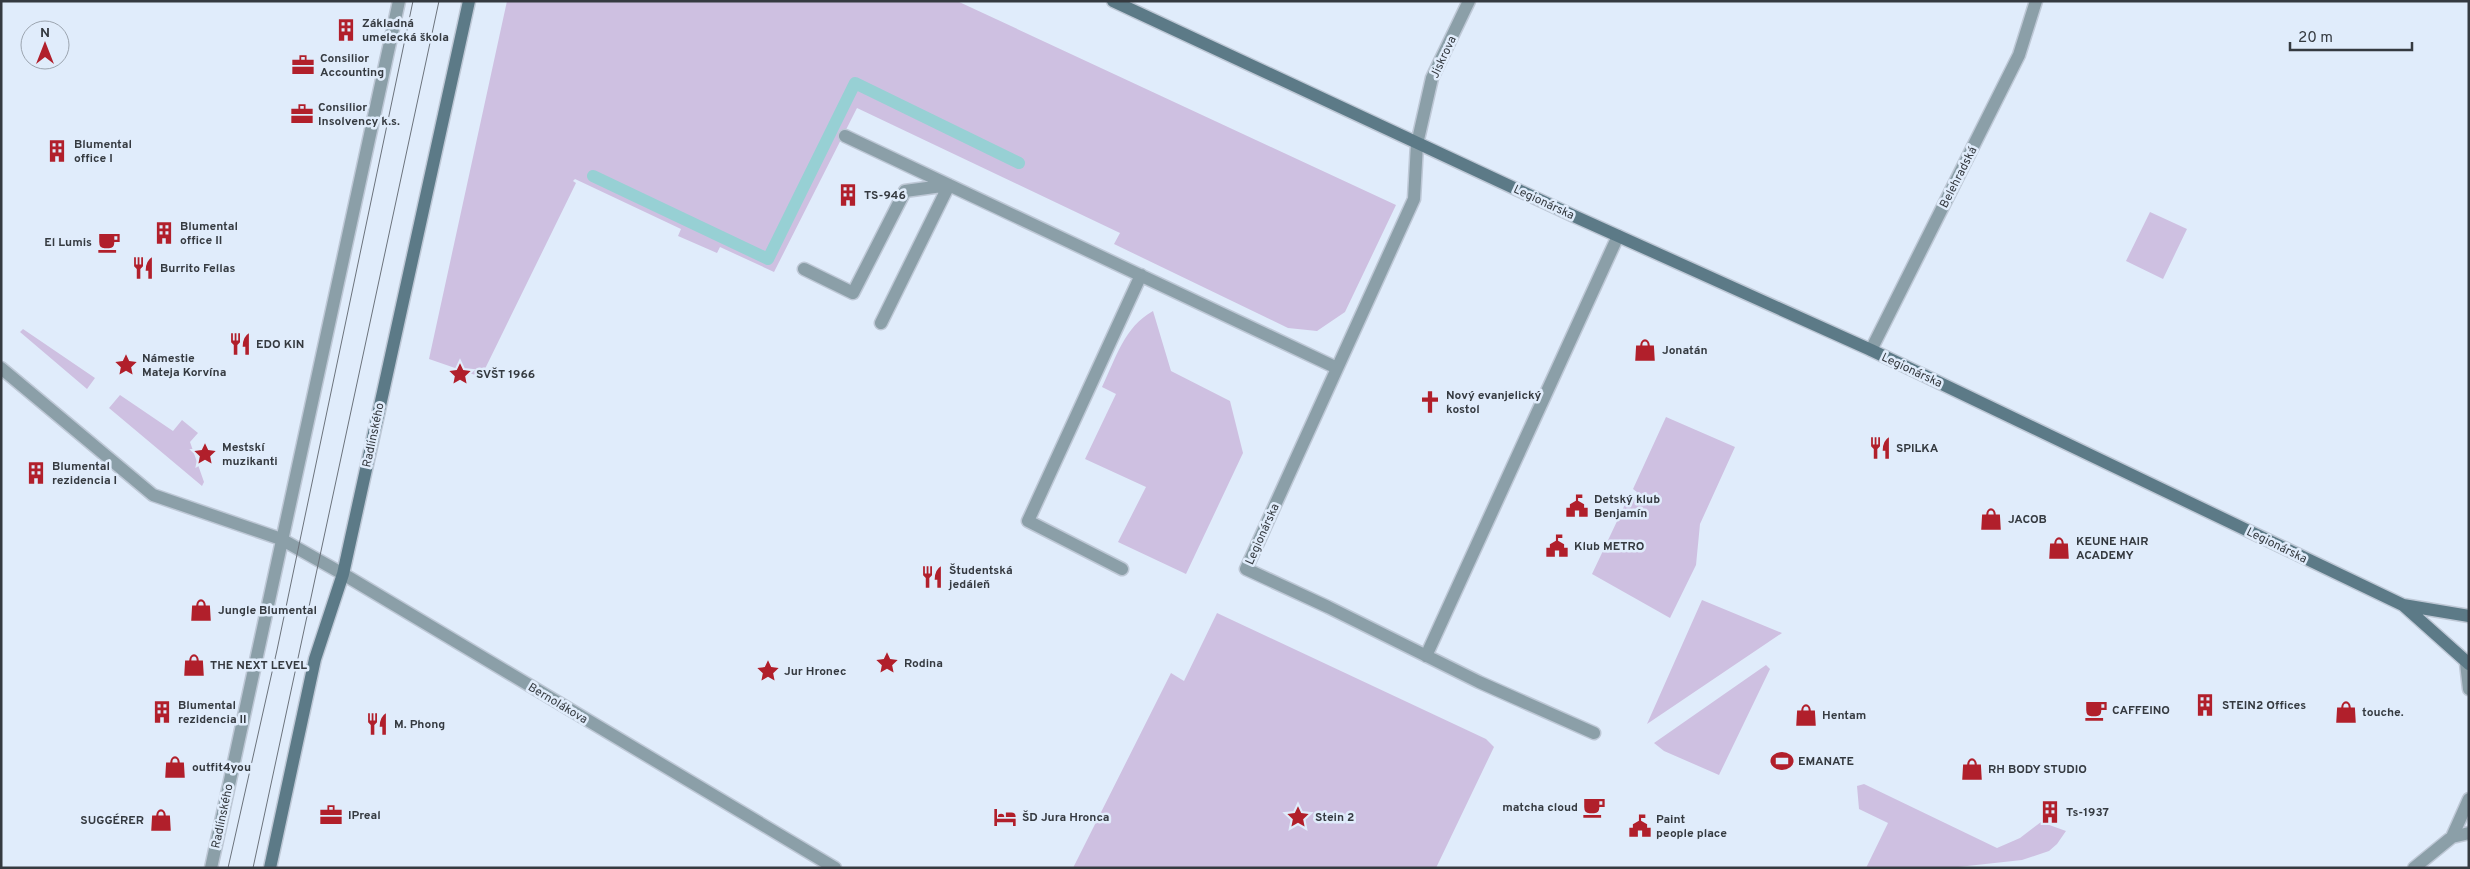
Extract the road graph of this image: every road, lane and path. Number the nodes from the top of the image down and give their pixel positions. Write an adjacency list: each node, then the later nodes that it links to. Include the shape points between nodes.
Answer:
1 (399, 1): 16 (street, Radlinského)
2 (469, 1): 18 (main road, Radlinského)
3 (1113, 1): 7 (main road, Legionárska)
4 (1469, 1): 7 (street, Jiskrova, via 1432,78)
5 (2036, 1): 13 (street, Belehradská, via 2019,55)
6 (845, 136): 8 (street)
7 (1417, 144): 9 (main road, Legionárska); 15 (street, Legionárska, via 1414,199)
8 (949, 184): 10 (street, via 904,191 853,293); 11 (street); 12 (street)
9 (1618, 236): 13 (main road, Legionárska); 21 (street)
10 (804, 269)
11 (1141, 275): 15 (street); 17 (street, via 1028,521)
12 (881, 322)
13 (1871, 350): 19 (main road, Legionárska)
14 (1, 368): 16 (street, via 153,495)
15 (1337, 368): 21 (street, Legionárska, via 1246,569)
16 (281, 539): 18 (street, Bernolákova); 28 (street, Radlinského)
17 (1122, 569)
18 (343, 574): 29 (main road, Radlinského, via 315,658); 30 (street, Bernolákova)
19 (2403, 606): 20 (main road, Legionárska); 22 (main road, Legionárska)
20 (2469, 616)
21 (1426, 656): 24 (street, Legionárska)
22 (2468, 663): 23 (street)
23 (2469, 689)
24 (1594, 733)
25 (2469, 799): 27 (street)
26 (2469, 833): 27 (street)
27 (2452, 837): 31 (street)
28 (211, 868)
29 (270, 868)
30 (835, 868)
31 (2414, 868)

